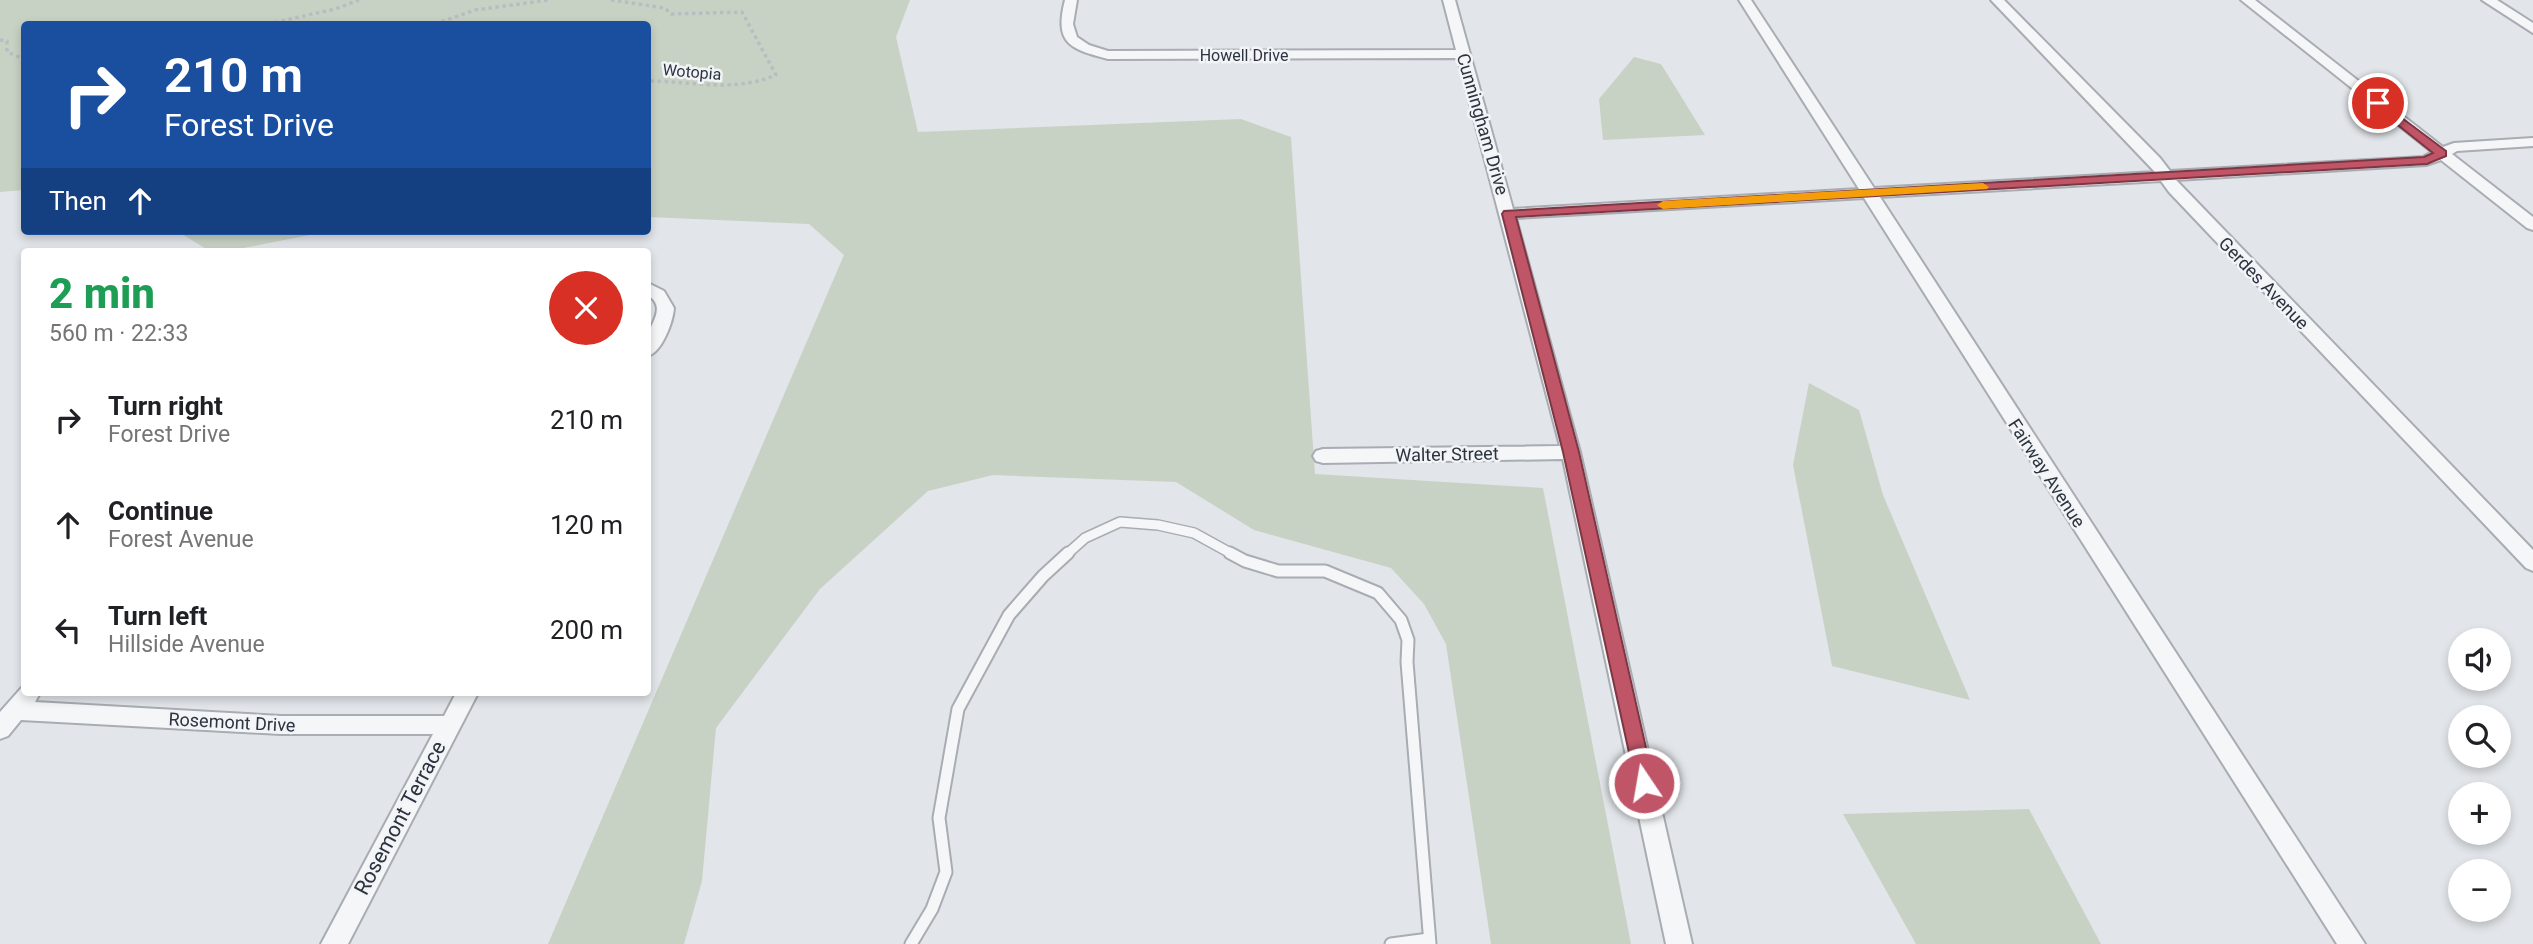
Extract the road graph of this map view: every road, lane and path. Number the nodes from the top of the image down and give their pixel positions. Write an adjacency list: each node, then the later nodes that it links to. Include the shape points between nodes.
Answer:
1 (359, 0): 10 (path)
2 (549, 0): 11 (path)
3 (611, 0): 16 (path, Wotopia, via 665,8 671,14 742,12 755,28 761,54 776,75 738,88 674,79)
4 (1071, 0): 14 (street, Howell Drive, via 1067,34 1080,46 1108,55)
5 (1449, 0): 14 (street, Cunningham Drive)
6 (1745, 0): 20 (street, Fairway Avenue)
7 (1997, 0): 19 (street, Gerdes Avenue)
8 (2247, 0): 18 (street)
9 (2488, 0): 12 (street)
10 (281, 21)
11 (440, 21)
12 (2533, 29)
13 (0, 40): 15 (path, via 7,41 7,52)
14 (1464, 54): 21 (street, Cunningham Drive)
15 (21, 58)
16 (651, 81)
17 (2533, 142): 18 (street, via 2454,147)
18 (2441, 153): 19 (street, via 2427,161); 22 (street)
19 (2165, 175): 20 (street); 27 (street, Gerdes Avenue)
20 (1867, 194): 21 (street); 37 (street, Fairway Avenue)
21 (1508, 214): 25 (street, Cunningham Drive)
22 (2533, 225)
23 (651, 289): 24 (street, via 666,302 667,312)
24 (651, 345)
25 (1571, 452): 26 (street, Walter Street); 36 (street, Cunningham Drive)
26 (1323, 456)
27 (2533, 563)
28 (465, 696): 30 (street, Rosemont Terrace)
29 (22, 702): 30 (street, Rosemont Drive, via 281,725); 31 (street)
30 (450, 725): 33 (street, Rosemont Terrace)
31 (0, 729)
32 (1430, 941): 34 (lane, via 1408,640 1401,620 1378,593 1325,570 1278,571 1245,561 1194,533 1120,522 1085,538 1009,615 958,709 939,818 946,872 932,909); 35 (lane)
33 (334, 944)
34 (911, 944)
35 (1391, 944)
36 (1679, 944)
37 (2352, 944)

